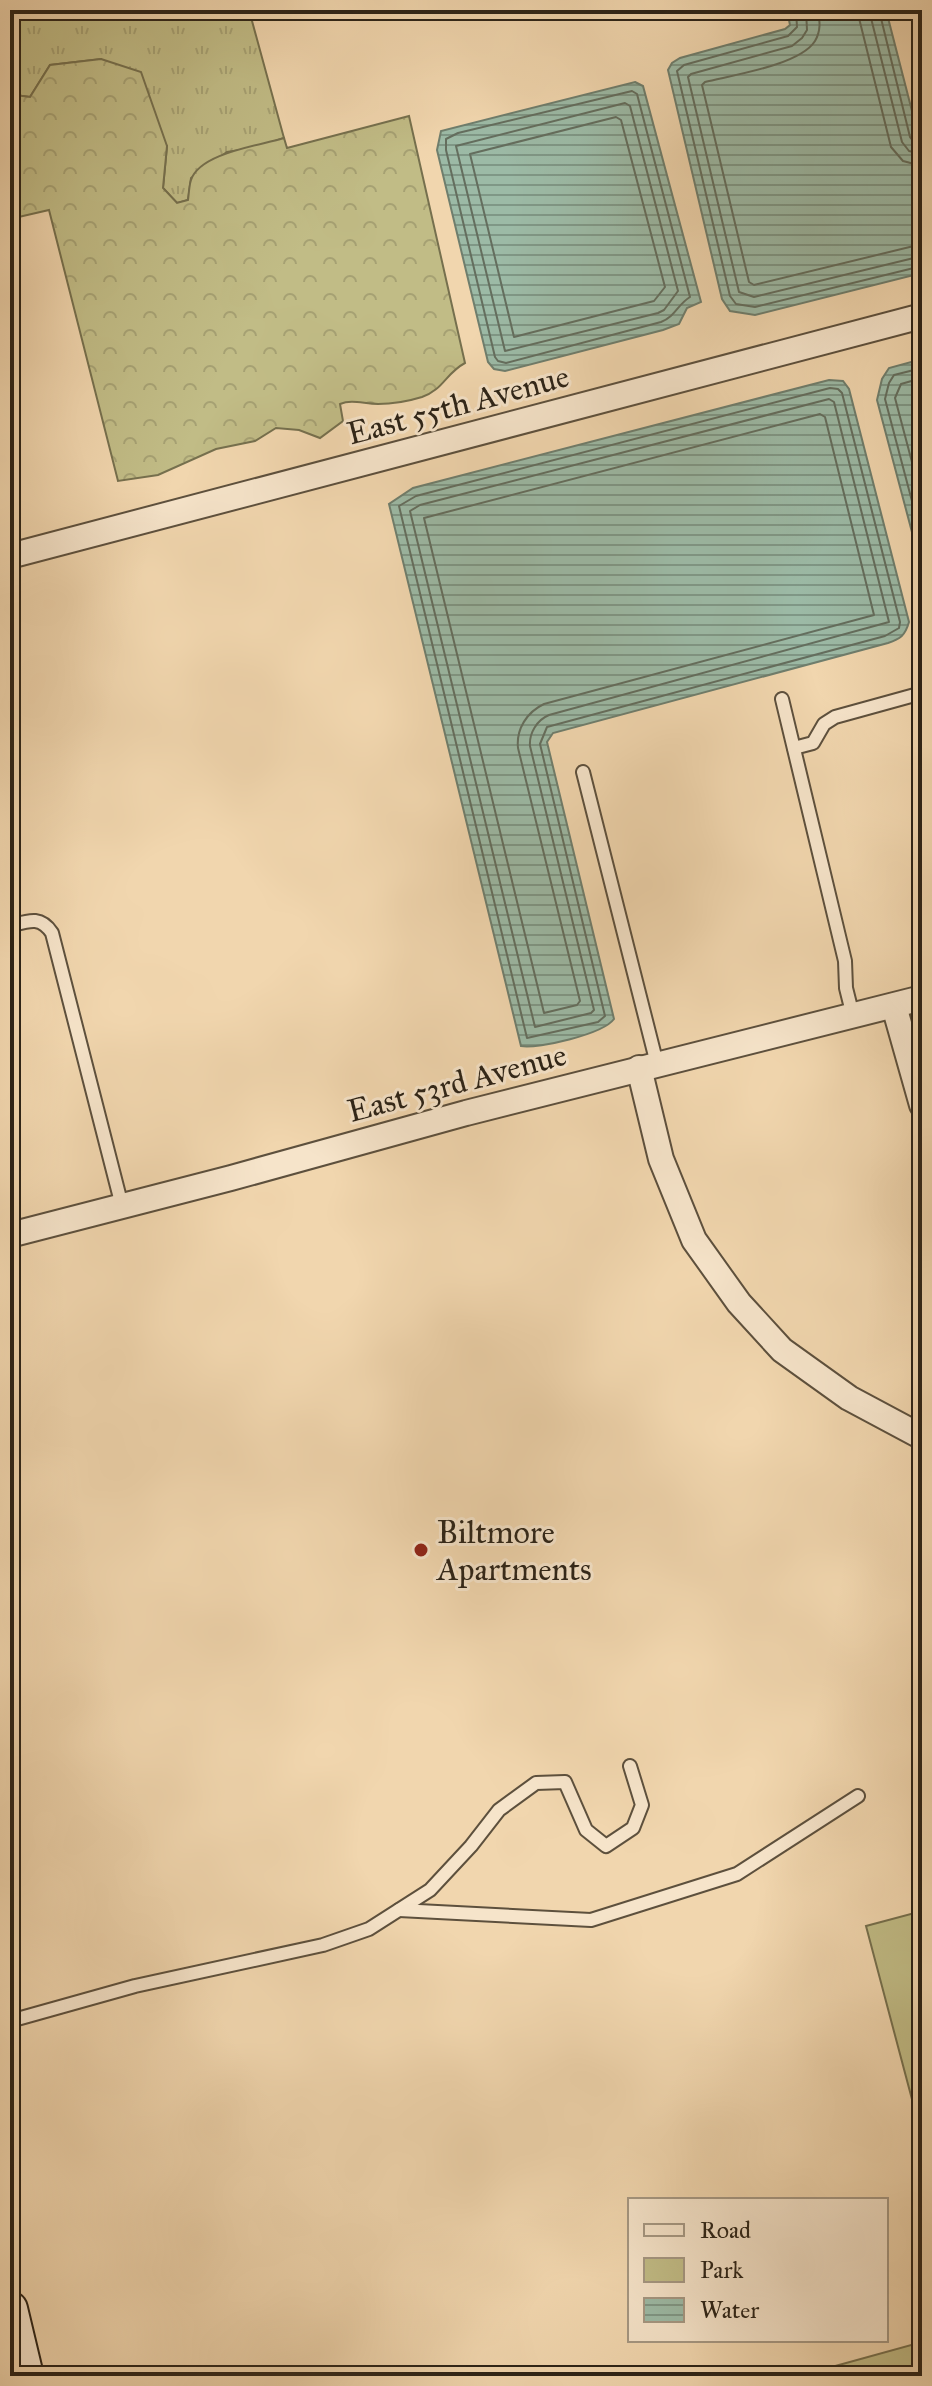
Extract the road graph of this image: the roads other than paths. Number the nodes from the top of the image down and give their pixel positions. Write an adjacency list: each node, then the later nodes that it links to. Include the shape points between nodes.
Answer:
1 (922, 316): 2 (street, East 55th Avenue)
2 (10, 556)
3 (922, 693): 5 (lane, via 835,717 813,743)
4 (782, 699): 5 (lane)
5 (794, 748): 10 (lane, via 845,961)
6 (583, 772): 11 (lane)
7 (10, 926): 13 (lane, via 35,919 52,933)
8 (922, 998): 9 (street, East 53rd Avenue)
9 (894, 1006): 10 (street, East 53rd Avenue); 12 (street)
10 (853, 1016): 11 (street, East 53rd Avenue)
11 (648, 1066): 13 (street, East 53rd Avenue); 15 (street, via 661,1159 694,1240 739,1303 782,1350 849,1398)
12 (922, 1105)
13 (122, 1206): 14 (street, East 53rd Avenue)
14 (10, 1235)
15 (922, 1437)
16 (630, 1766): 18 (lane, via 642,1805 633,1828 606,1846 586,1830 565,1782 536,1783 499,1810 430,1890)
17 (858, 1796): 18 (lane, via 737,1874 591,1920)
18 (399, 1910): 19 (lane, via 369,1929 323,1945 135,1986)
19 (10, 2021)
20 (10, 2309): 21 (main road)
21 (26, 2376)

